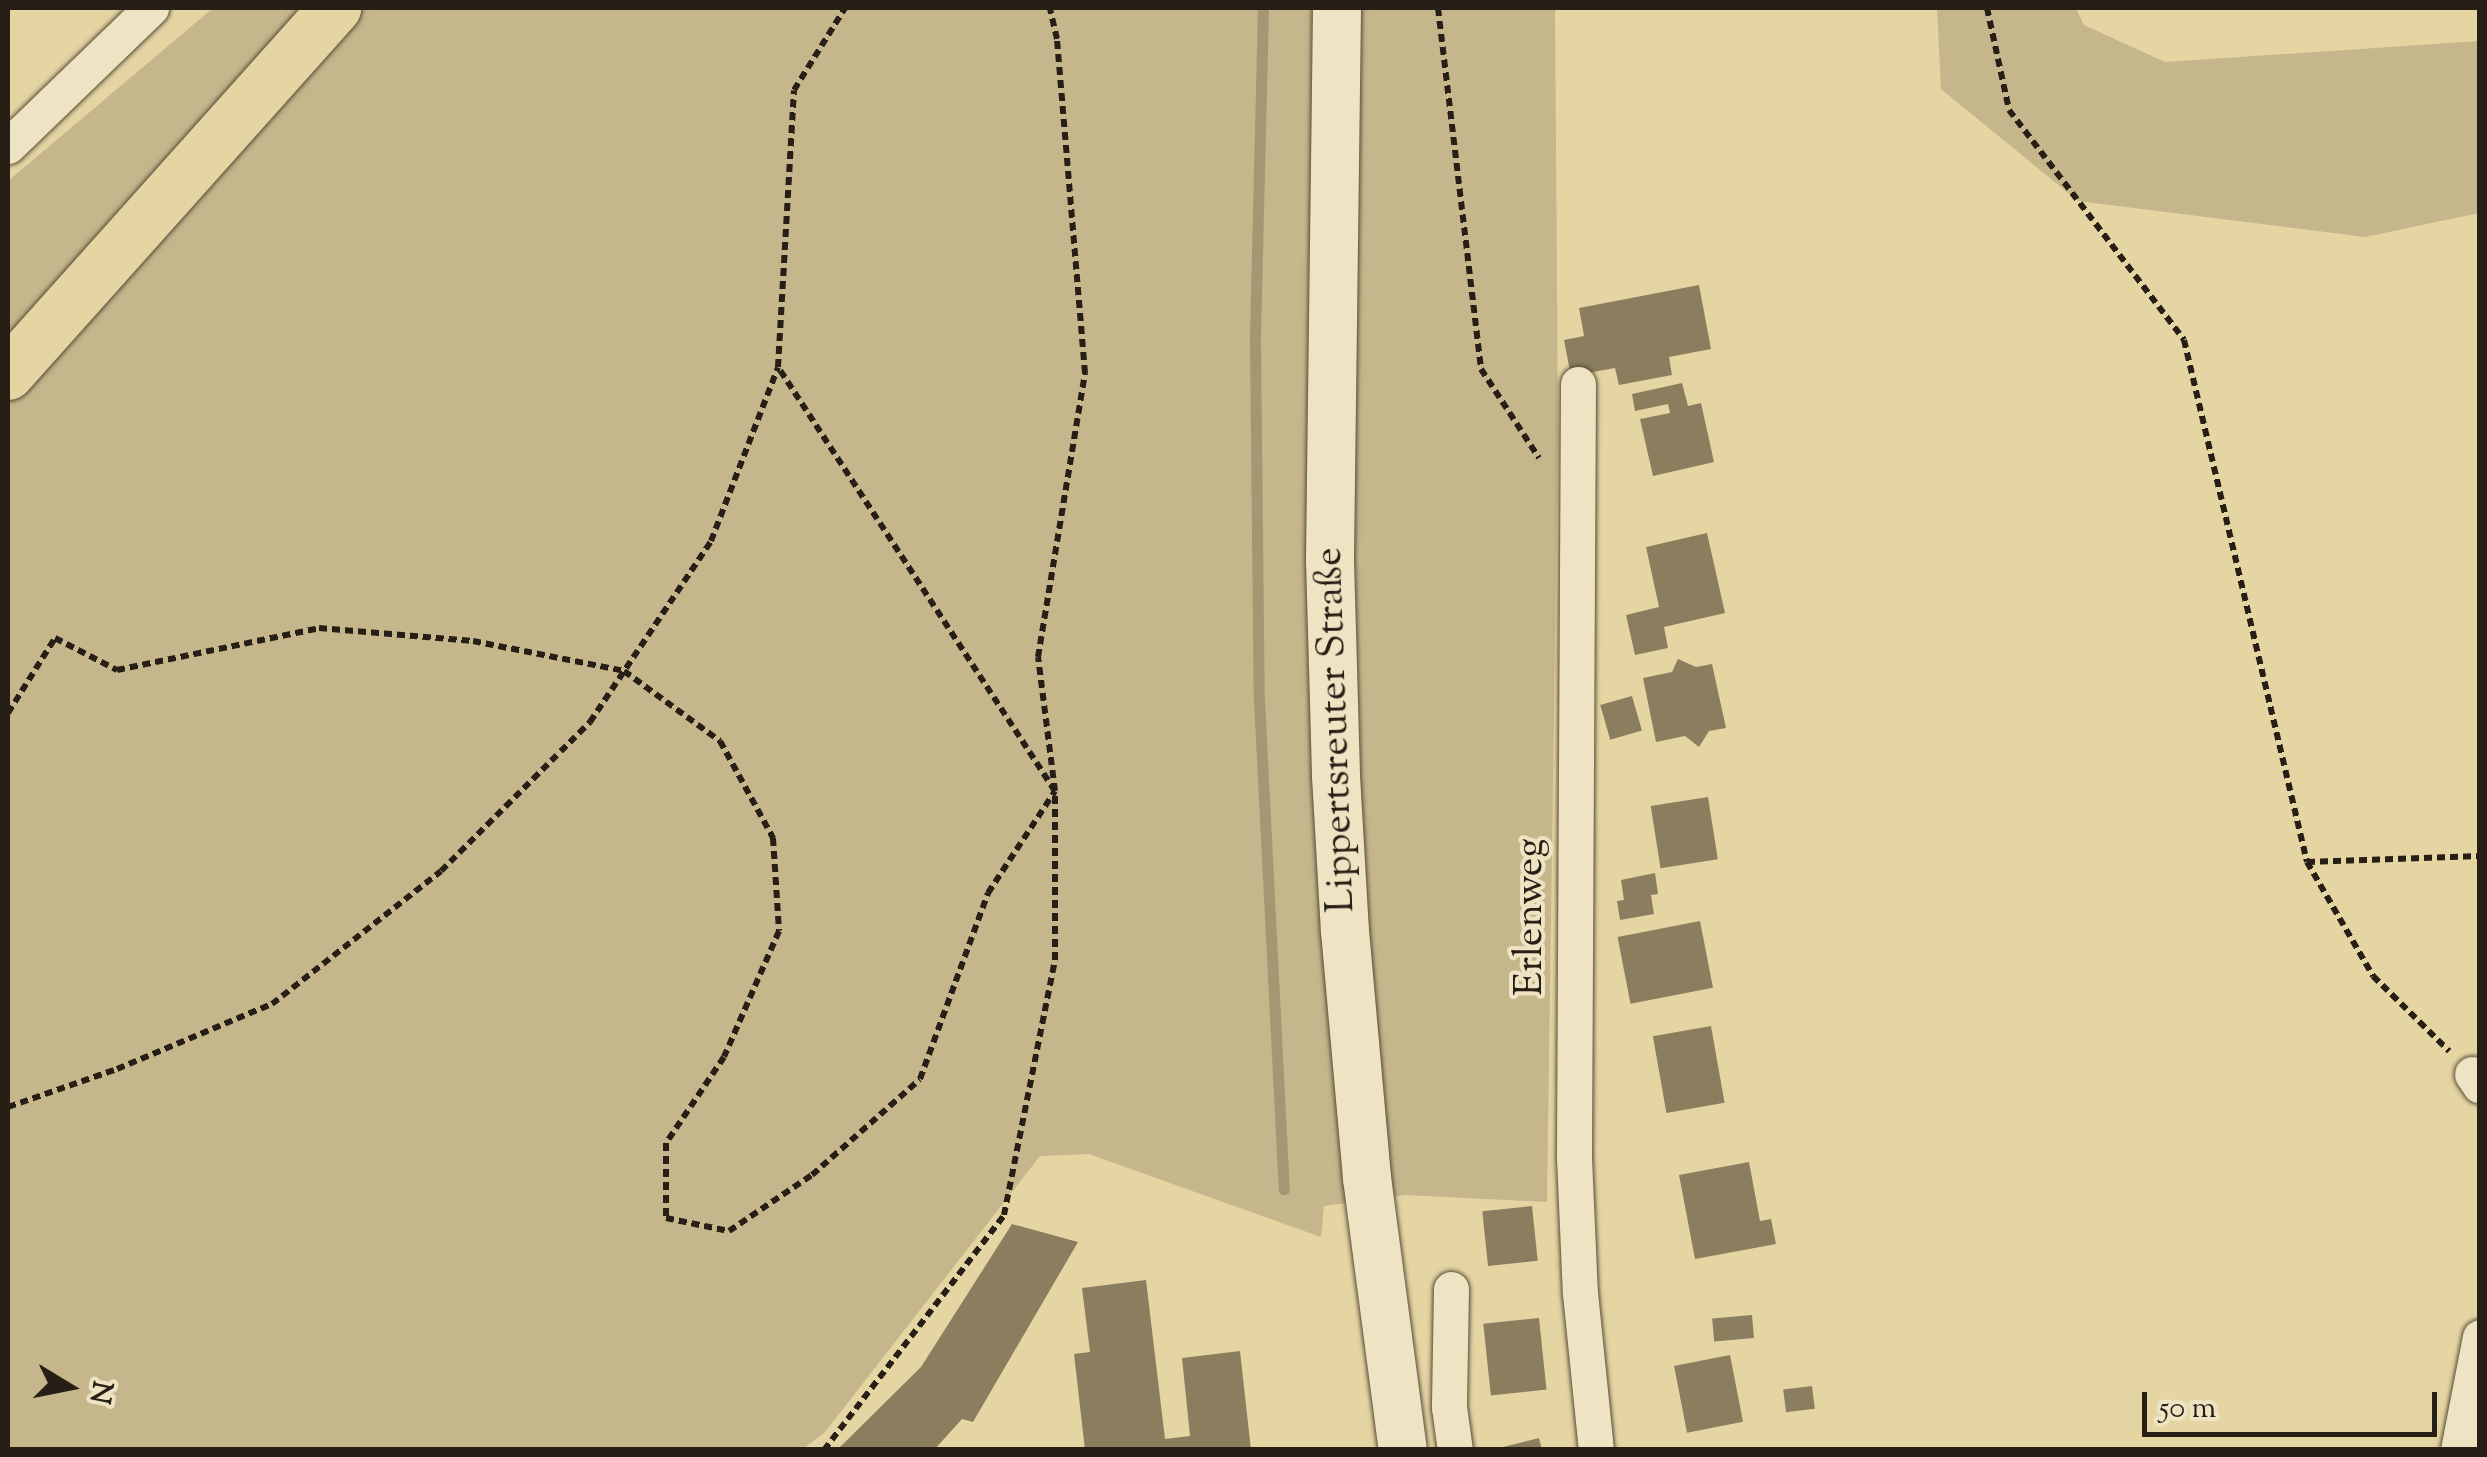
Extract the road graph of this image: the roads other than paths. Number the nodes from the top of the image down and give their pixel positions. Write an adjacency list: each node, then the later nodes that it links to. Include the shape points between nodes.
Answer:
1 (151, 8): 4 (street)
2 (334, 8): 5 (main road)
3 (1338, 8): 9 (street, Lippertsreuter Straße, via 1330,560 1336,776 1368,1178)
4 (8, 146)
5 (8, 374)
6 (1578, 384): 11 (street, Erlenweg, via 1574,1158)
7 (1451, 1289): 10 (street)
8 (2480, 1337): 12 (street)
9 (1403, 1450)
10 (1455, 1450)
11 (1596, 1450)
12 (2458, 1450)

